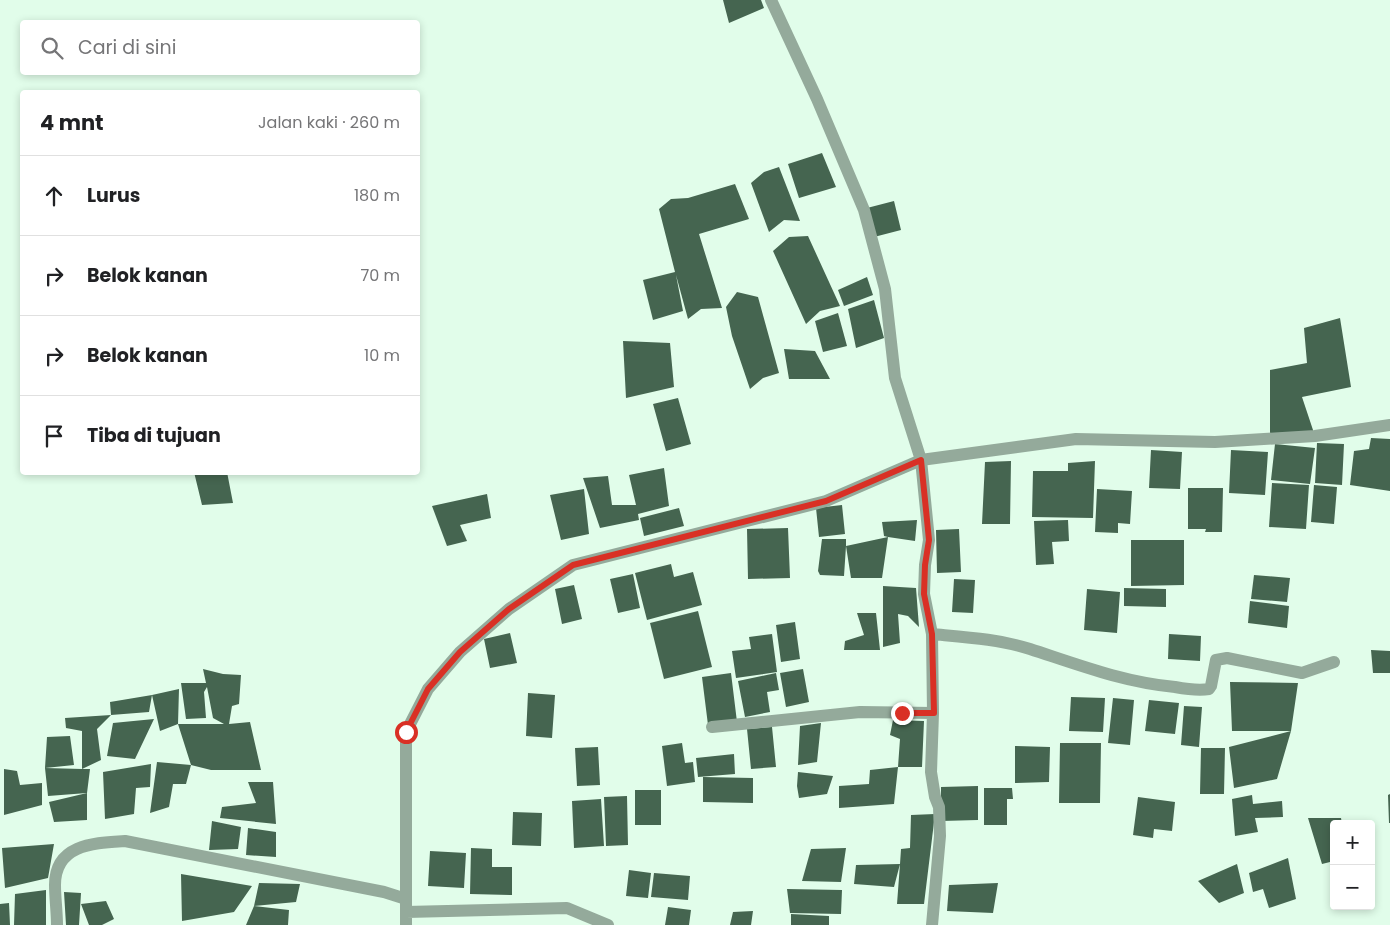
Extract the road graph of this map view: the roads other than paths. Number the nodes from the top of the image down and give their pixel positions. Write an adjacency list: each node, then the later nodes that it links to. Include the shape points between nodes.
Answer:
1 (771, 0): 3 (street, via 864,210 885,289 895,378)
2 (1390, 425): 3 (street, via 1315,436 1215,442 1076,439)
3 (921, 460): 4 (street, via 929,540 924,594); 8 (street, via 826,501 573,565 509,609 460,652 428,689 406,732)
4 (932, 634): 5 (street, via 975,638 1028,649 1113,677 1203,690 1211,686 1216,660 1220,658 1302,673); 6 (street)
5 (1334, 662)
6 (934, 713): 7 (street, via 860,712); 12 (street, via 932,772 939,807 940,836)
7 (712, 726)
8 (406, 905): 9 (street, via 384,892 125,841 75,849 59,863 55,884); 10 (street); 11 (street, via 567,908)
9 (57, 925)
10 (406, 925)
11 (608, 925)
12 (932, 925)

